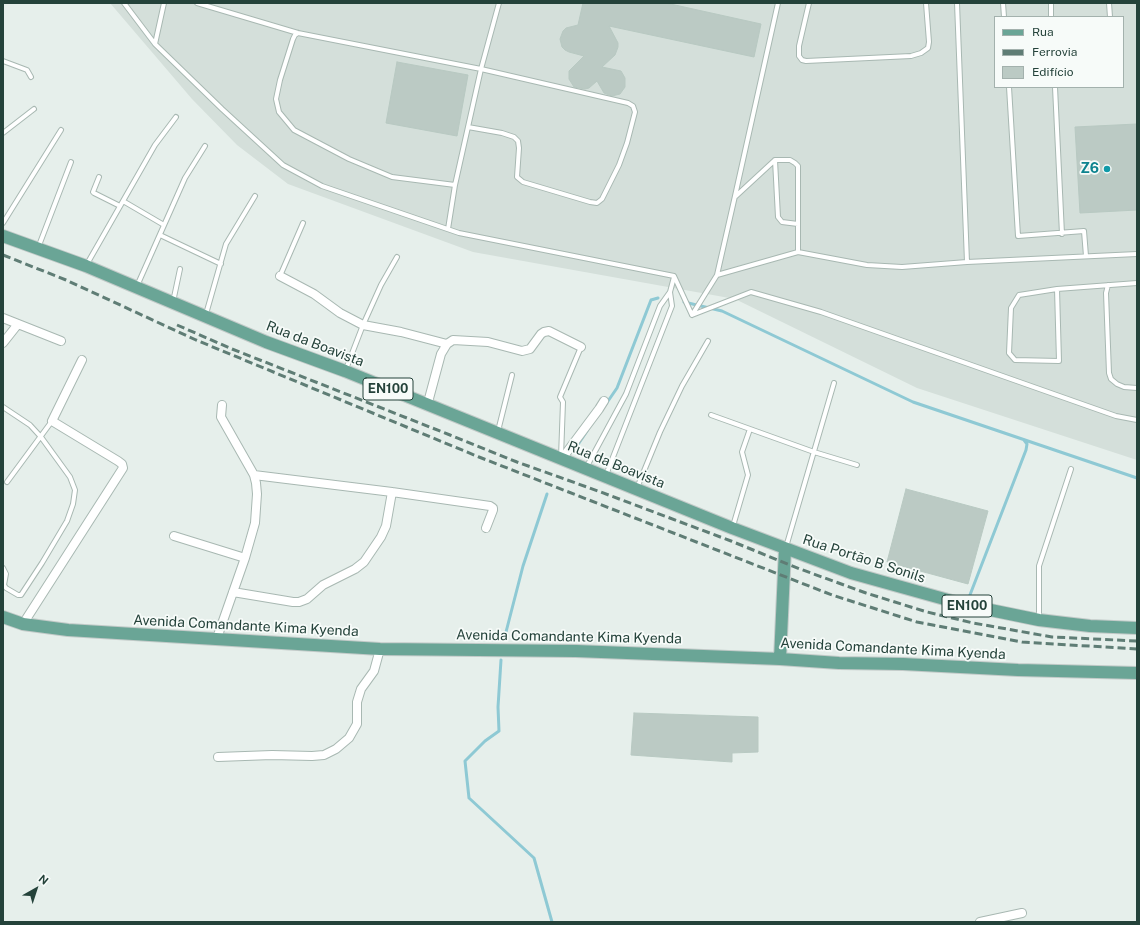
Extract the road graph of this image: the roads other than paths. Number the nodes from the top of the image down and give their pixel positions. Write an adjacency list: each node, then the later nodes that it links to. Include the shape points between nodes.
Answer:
1 (124, 3): 16 (lane)
2 (164, 3): 16 (lane)
3 (197, 3): 15 (lane)
4 (499, 3): 18 (lane)
5 (778, 3): 33 (lane)
6 (809, 3): 7 (lane, via 799,46 799,56 806,61 911,56 921,53 928,48 929,42)
7 (926, 3)
8 (957, 3): 49 (lane)
9 (1003, 3): 12 (lane)
10 (1050, 3): 13 (lane)
11 (1108, 3): 14 (lane)
12 (1004, 16)
13 (1051, 16)
14 (1110, 16)
15 (298, 33): 18 (lane); 31 (lane, via 293,39 276,99 279,112 294,130 349,159 392,176)
16 (155, 44): 40 (lane, via 284,165 322,186)
17 (3, 61): 19 (lane, via 27,70)
18 (481, 69): 24 (lane); 24 (lane, via 628,103 633,106 635,112 619,165 602,199 597,203 523,182 517,177 518,141 502,133)
19 (31, 77)
20 (1009, 88): 41 (lane, via 1018,236)
21 (1055, 88): 41 (lane)
22 (34, 109): 26 (lane)
23 (176, 118): 34 (lane, via 155,144)
24 (468, 127): 31 (lane)
25 (61, 130): 36 (lane)
26 (3, 133)
27 (204, 146): 39 (lane, via 185,178)
28 (775, 160): 33 (lane); 38 (lane, via 778,217 782,222); 38 (lane, via 790,160 798,166)
29 (71, 162): 44 (lane)
30 (98, 177): 35 (lane, via 93,192)
31 (455, 185): 40 (lane)
32 (255, 196): 50 (lane, via 226,244)
33 (736, 196): 53 (lane)
34 (123, 201): 35 (lane); 39 (lane)
35 (120, 206): 51 (lane)
36 (3, 222)
37 (303, 223): 54 (lane)
38 (798, 224): 45 (lane)
39 (164, 225): 42 (lane)
40 (448, 229): 55 (lane)
41 (1062, 234): 47 (lane, via 1084,231)
42 (160, 235): 50 (lane); 58 (lane)
43 (3, 236): 44 (main road, Rua da Boavista / EN100)
44 (38, 250): 51 (main road, Rua da Boavista / EN100)
45 (798, 252): 49 (lane, via 867,265); 53 (lane)
46 (1137, 254): 47 (lane)
47 (1086, 256): 49 (lane)
48 (397, 257): 66 (lane)
49 (967, 262)
50 (221, 264): 63 (lane)
51 (86, 266): 58 (main road, Rua da Boavista / EN100)
52 (180, 269): 61 (lane)
53 (717, 275): 62 (lane)
54 (280, 276): 66 (street)
55 (674, 276): 60 (lane); 62 (lane)
56 (1137, 283): 57 (lane)
57 (1108, 285): 59 (lane); 76 (lane, via 1106,293 1109,373 1117,384)
58 (136, 288): 61 (main road, Rua da Boavista / EN100)
59 (1057, 289): 59 (lane, via 1019,295 1011,308 1009,353 1015,360 1059,361)
60 (670, 292): 90 (lane, via 660,306 626,394); 93 (lane, via 672,306)
61 (172, 302): 63 (main road, Rua da Boavista / EN100)
62 (692, 315): 82 (lane, via 751,292 821,312 1116,416)
63 (205, 317): 73 (main road, Rua da Boavista / EN100)
64 (3, 318): 65 (street)
65 (18, 324): 67 (street); 69 (street)
66 (363, 325): 70 (street); 73 (lane)
67 (61, 341)
68 (708, 341): 95 (lane, via 682,386)
69 (3, 343)
70 (447, 344): 71 (street, via 453,340 488,342 522,351 530,349 540,334 549,331); 79 (street, via 441,354)
71 (582, 347): 88 (lane, via 560,396 563,402)
72 (82, 360): 83 (street)
73 (345, 372): 79 (main road, Rua da Boavista / EN100)
74 (512, 375): 85 (lane)
75 (834, 383): 87 (lane)
76 (1137, 388)
77 (604, 401): 88 (street)
78 (222, 405): 92 (street, via 221,413 225,424)
79 (427, 406): 85 (main road, Rua da Boavista / EN100)
80 (3, 407): 86 (lane, via 30,425)
81 (711, 415): 84 (lane)
82 (1137, 420)
83 (52, 421): 86 (lane); 107 (street, via 118,461 124,468)
84 (750, 429): 87 (lane); 98 (lane, via 742,452 748,475)
85 (497, 434): 88 (main road, Rua da Boavista / EN100, via 537,448)
86 (41, 437): 94 (lane); 103 (lane, via 70,477 75,490 73,504 63,527 21,595 6,588 6,574)
87 (814, 452): 89 (lane); 101 (lane)
88 (561, 460): 90 (main road, Rua da Boavista / EN100)
89 (856, 465)
90 (586, 469): 93 (main road, Rua da Boavista / EN100)
91 (1071, 469): 106 (lane, via 1039,566)
92 (254, 476): 96 (street); 102 (street, via 257,494 255,523)
93 (606, 477): 95 (main road, Rua da Boavista / EN100)
94 (7, 482)
95 (636, 490): 98 (main road, Rua da Boavista / EN100)
96 (392, 492): 97 (street, via 491,507 493,510); 104 (street, via 384,532 364,562 355,569 323,585 307,599 299,602)
97 (486, 528)
98 (732, 528): 100 (main road, Rua da Boavista / EN100)
99 (174, 536): 102 (street)
100 (772, 544): 101 (main road, Rua Portão B Sonils)
101 (785, 549): 106 (main road, Rua Portão B Sonils / EN100, via 851,573 918,593); 111 (main road)
102 (245, 558): 104 (street)
103 (3, 568)
104 (233, 592): 109 (street)
105 (3, 616): 107 (main road, Avenida Comandante Kima Kyenda)
106 (1039, 620): 108 (main road, Rua Portão B Sonils / EN100)
107 (23, 624): 109 (main road, Avenida Comandante Kima Kyenda, via 68,630)
108 (1137, 628)
109 (217, 638): 110 (main road, Avenida Comandante Kima Kyenda)
110 (380, 649): 111 (main road, Avenida Comandante Kima Kyenda, via 576,651); 113 (street, via 374,671 361,690 357,702 357,724 349,738 336,749 324,755 312,756)
111 (780, 659): 112 (main road, Avenida Comandante Kima Kyenda)
112 (1137, 673)
113 (218, 757)
114 (1022, 913): 115 (street)
115 (980, 922)

